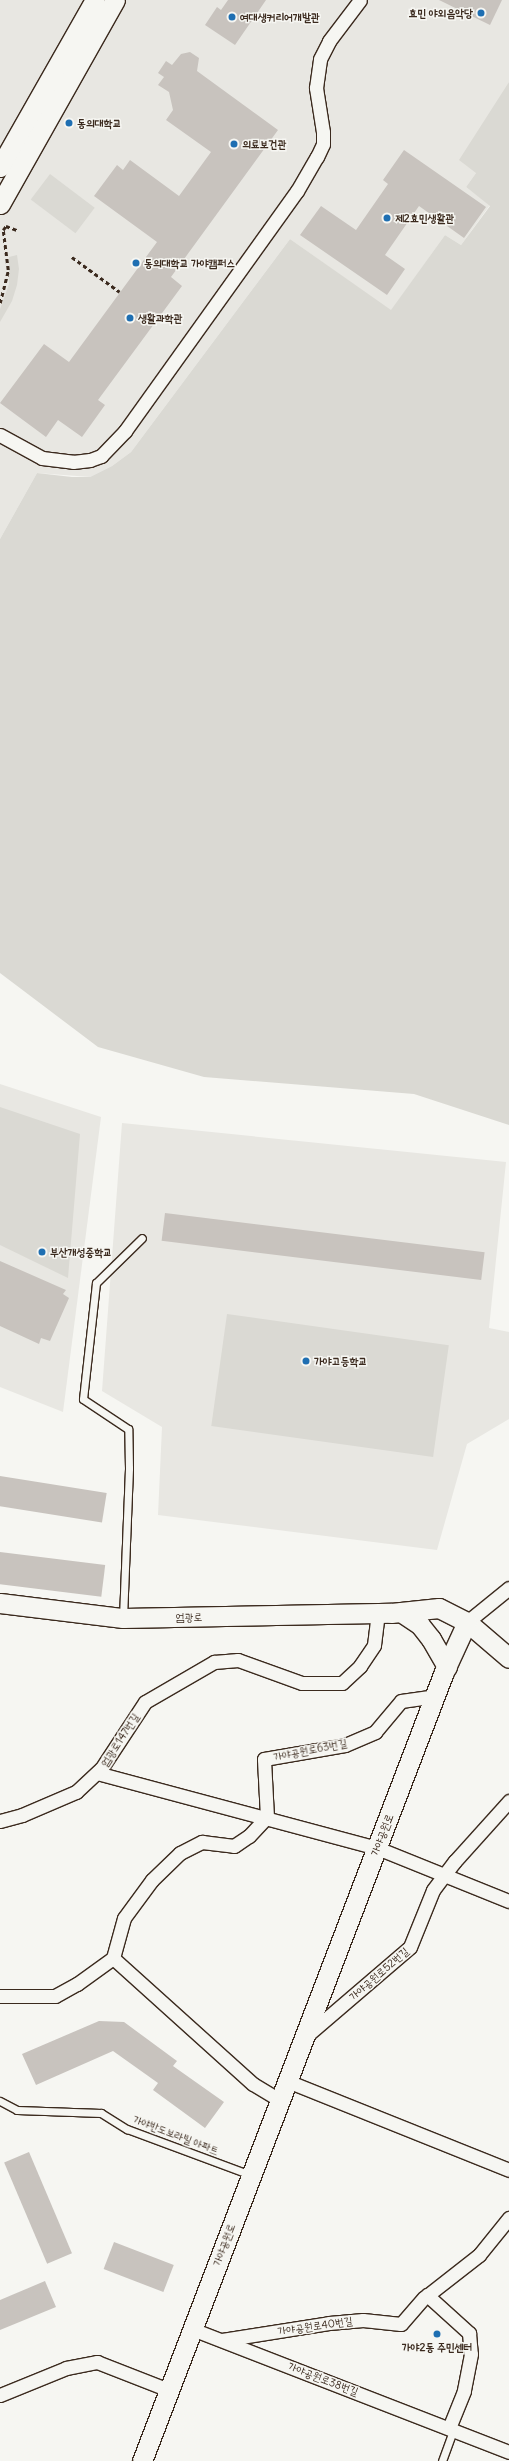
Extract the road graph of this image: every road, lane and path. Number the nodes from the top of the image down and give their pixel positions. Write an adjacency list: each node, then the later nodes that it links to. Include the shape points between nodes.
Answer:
1 (94, 0): 4 (main road)
2 (115, 0): 5 (main road)
3 (360, 0): 10 (street, via 329,41 320,59 316,88 323,144 317,157 297,191 125,431 101,456 72,462 42,458)
4 (0, 167)
5 (0, 204)
6 (17, 230): 9 (path, via 6,226 3,230 8,270)
7 (72, 258): 8 (path)
8 (120, 292)
9 (0, 303)
10 (0, 435)
11 (142, 1238): 16 (lane, via 96,1283 83,1399 128,1429)
12 (509, 1588): 17 (street, 가야공원로)
13 (0, 1603): 16 (main road, 엄광로)
14 (401, 1612): 15 (main road, 엄광로); 17 (main road, 엄광로, via 439,1608); 19 (main road, via 420,1625 432,1639)
15 (378, 1614): 16 (main road, 엄광로); 21 (street, 엄광로147번길, via 374,1645 360,1666 342,1683 302,1683 238,1660 214,1662 145,1702)
16 (124, 1618)
17 (467, 1622): 18 (main road, 엄광로); 19 (main road, 가야공원로)
18 (509, 1658)
19 (447, 1667): 20 (main road, 가야공원로)
20 (435, 1696): 23 (street, 가야공원로63번길, via 400,1701 375,1732 345,1745 264,1759); 25 (main road, 가야공원로)
21 (97, 1773): 23 (street); 24 (street, 엄광로147번길, via 76,1792 22,1815)
22 (509, 1801): 26 (street, 가야공원로52번길)
23 (266, 1820): 25 (street); 28 (street, via 234,1846 202,1842 180,1853 152,1880 124,1918)
24 (0, 1821)
25 (376, 1848): 26 (street); 30 (main road, 가야공원로)
26 (444, 1876): 27 (street); 30 (street, 가야공원로52번길, via 433,1890 410,1947)
27 (509, 1901)
28 (113, 1958): 29 (street, via 55,1996); 32 (street, via 253,2084)
29 (0, 1996)
30 (303, 2038): 31 (main road, 가야공원로)
31 (287, 2081): 32 (main road, 가야공원로); 34 (street)
32 (280, 2100): 35 (main road, 가야공원로)
33 (0, 2102): 35 (lane, 가야반도보라빌 아파트, via 17,2110 101,2113 127,2129)
34 (509, 2170)
35 (251, 2175): 38 (main road, 가야공원로)
36 (509, 2218): 37 (street, 가야공원로40번길, via 479,2255)
37 (427, 2295): 39 (street, 가야공원로40번길, via 401,2324 363,2320 329,2322); 42 (street, via 469,2333 471,2354 464,2391)
38 (192, 2329): 39 (street, 가야공원로38번길); 40 (main road, 가야공원로)
39 (222, 2340): 42 (street, 가야공원로38번길)
40 (169, 2390): 41 (street, via 97,2362 66,2368); 44 (main road, 가야공원로)
41 (0, 2395)
42 (451, 2429): 43 (street, 가야공원로38번길); 45 (lane)
43 (509, 2452)
44 (142, 2461)
45 (442, 2461)

